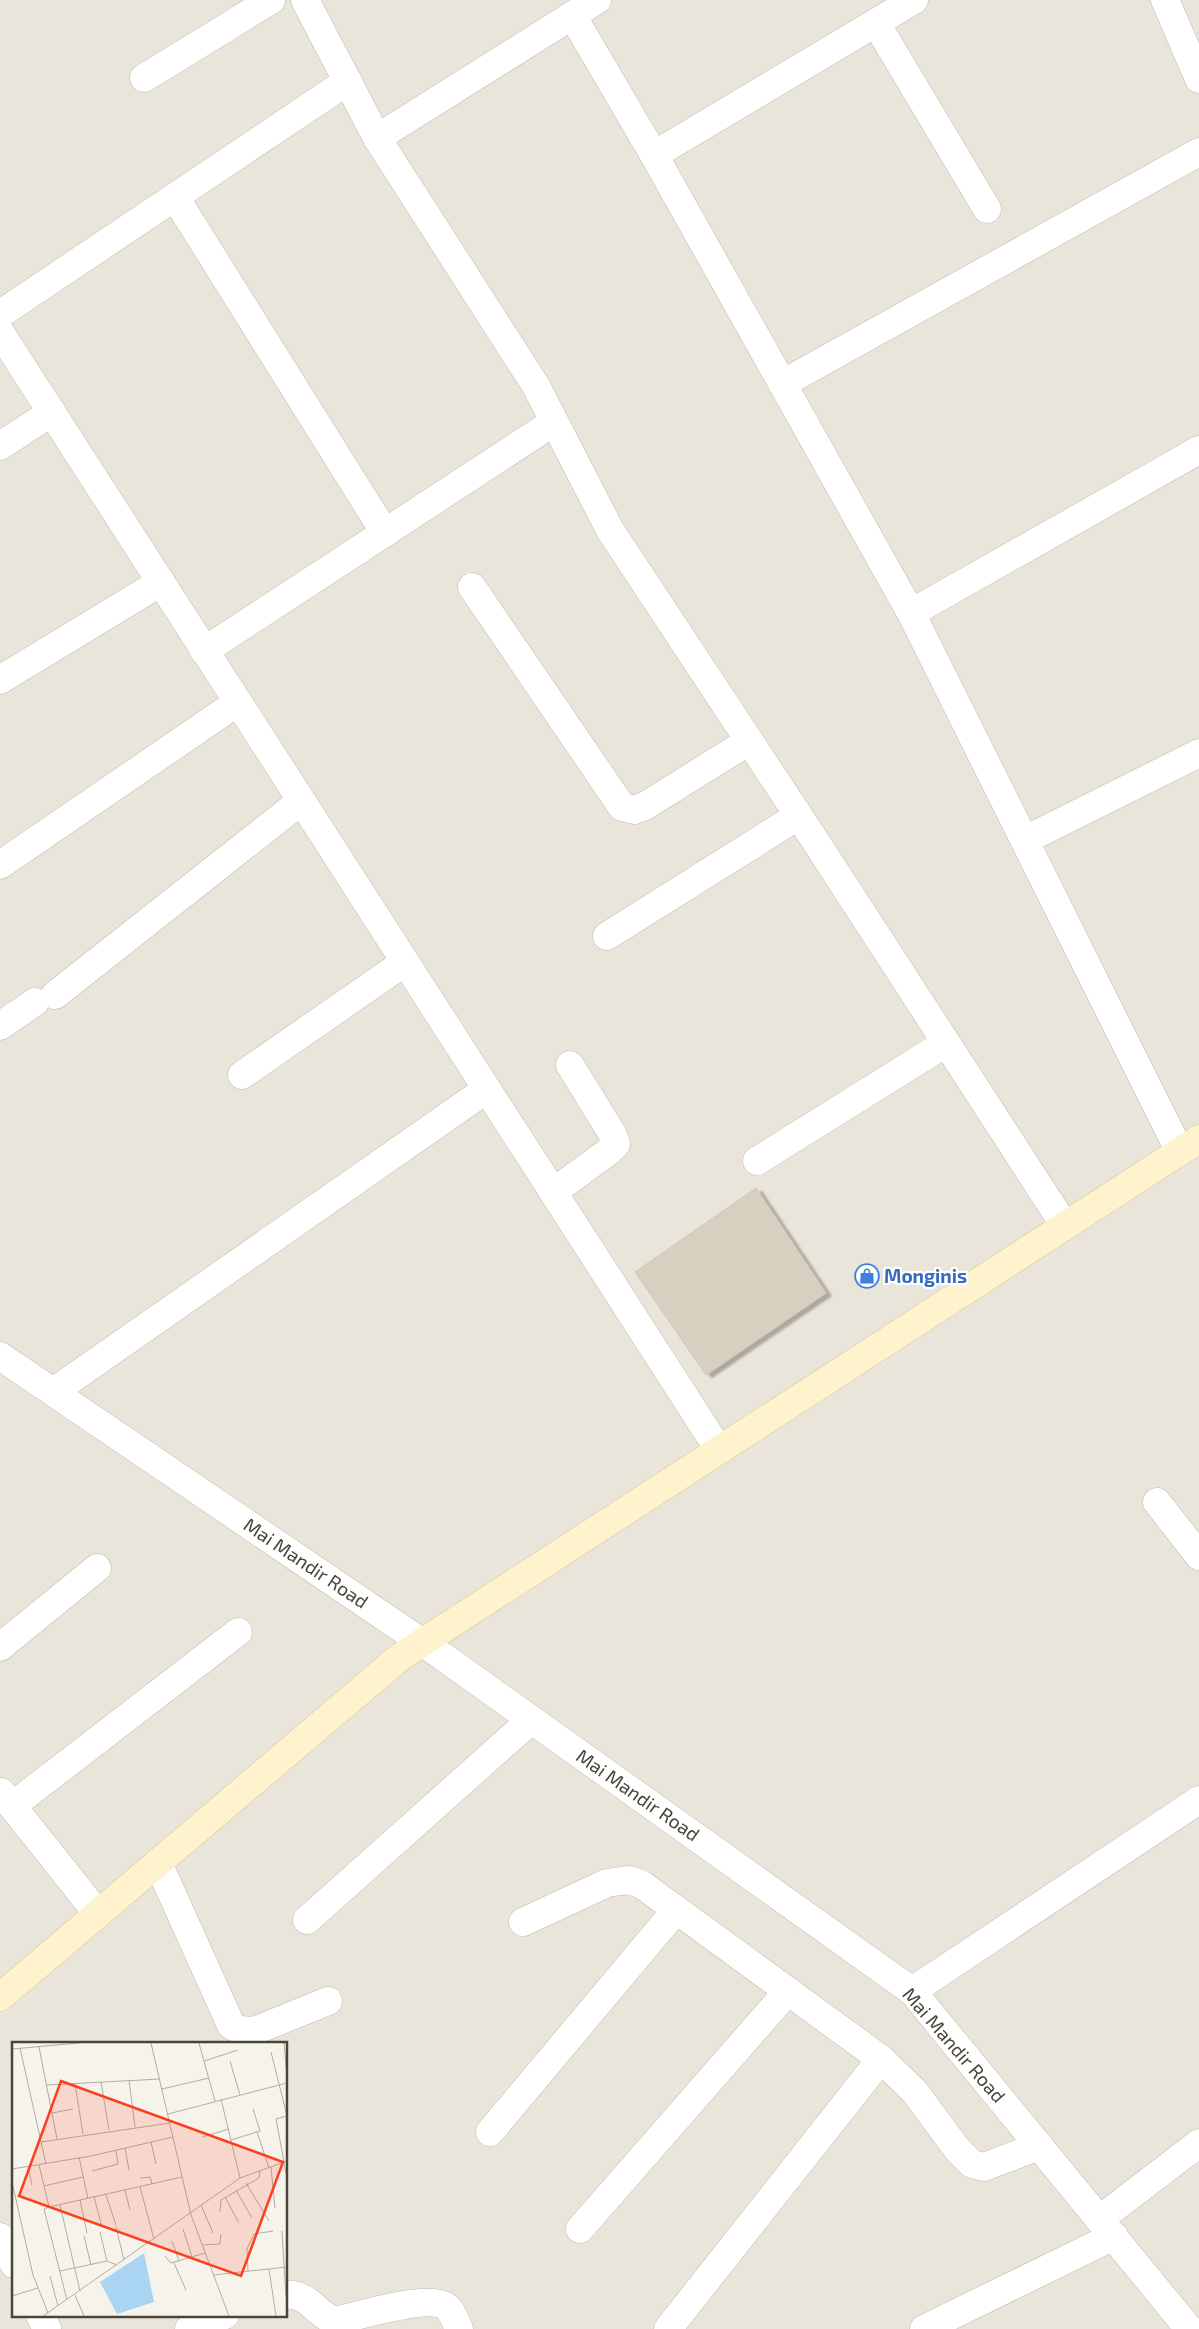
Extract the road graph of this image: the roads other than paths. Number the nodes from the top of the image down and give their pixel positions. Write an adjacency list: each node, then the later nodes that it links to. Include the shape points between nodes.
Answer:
1 (271, 0): 8 (street)
2 (305, 0): 10 (street)
3 (597, 0): 6 (street)
4 (914, 0): 7 (street)
5 (1165, 0): 9 (street)
6 (572, 15): 11 (street); 13 (street)
7 (876, 23): 13 (street); 15 (street)
8 (144, 78)
9 (1199, 79)
10 (348, 81): 11 (street); 14 (street)
11 (377, 138): 20 (street, via 536,386)
12 (1199, 152): 18 (street)
13 (654, 155): 18 (street)
14 (175, 197): 16 (street); 23 (street)
15 (987, 209)
16 (0, 314)
17 (0, 332): 19 (street)
18 (782, 384): 26 (street)
19 (52, 412): 21 (street); 24 (street)
20 (554, 422): 23 (street); 30 (street, via 610,530)
21 (0, 446)
22 (1199, 450): 26 (street)
23 (385, 532): 27 (street)
24 (161, 582): 27 (street); 28 (street)
25 (472, 587): 30 (street, via 622,807 634,810 646,806)
26 (911, 613): 34 (street)
27 (204, 651): 29 (street)
28 (0, 680)
29 (238, 702): 32 (street); 35 (street)
30 (749, 741): 33 (street)
31 (1199, 753): 34 (street)
32 (301, 801): 37 (street); 38 (street, via 45,998)
33 (798, 816): 36 (street); 39 (street)
34 (1024, 840): 43 (street)
35 (0, 865)
36 (607, 936)
37 (405, 962): 41 (street); 42 (street)
38 (0, 1026)
39 (946, 1043): 44 (street); 46 (street)
40 (570, 1065): 45 (street, via 616,1144)
41 (242, 1075)
42 (487, 1089): 45 (street); 48 (street)
43 (1189, 1146): 46 (main road)
44 (757, 1161)
45 (553, 1192): 49 (street)
46 (1065, 1226): 49 (main road)
47 (0, 1356): 48 (street, Mai Mandir Road)
48 (53, 1392): 54 (street, Mai Mandir Road)
49 (719, 1450): 54 (main road)
50 (1157, 1502): 51 (street)
51 (1199, 1556)
52 (97, 1568): 55 (street)
53 (238, 1632): 57 (street)
54 (422, 1642): 56 (street, Mai Mandir Road); 59 (main road, via 400,1656)
55 (0, 1647)
56 (531, 1720): 62 (street); 65 (street, Mai Mandir Road)
57 (6, 1799): 61 (street)
58 (1199, 1800): 65 (street)
59 (158, 1863): 61 (main road); 67 (street, via 231,2025 239,2030 254,2031)
60 (676, 1910): 63 (street, via 641,1884 628,1880 607,1883); 64 (street); 69 (street)
61 (98, 1914): 66 (main road)
62 (307, 1920)
63 (523, 1922)
64 (788, 1991): 68 (street); 73 (street)
65 (912, 1991): 71 (street, Mai Mandir Road)
66 (0, 1997)
67 (328, 2001)
68 (881, 2059): 71 (street, via 915,2092 972,2164 984,2168); 82 (street)
69 (490, 2132)
70 (1199, 2143): 72 (street)
71 (1039, 2146): 72 (street, Mai Mandir Road)
72 (1107, 2228): 83 (street); 84 (street, Mai Mandir Road)
73 (580, 2229)
74 (0, 2237): 75 (street)
75 (12, 2260)
76 (288, 2294): 81 (street, via 302,2296 322,2316 334,2321 422,2301 438,2303 449,2308)
77 (40, 2316): 79 (street)
78 (222, 2316): 80 (street)
79 (47, 2329)
80 (189, 2329)
81 (459, 2329)
82 (668, 2329)
83 (924, 2329)
84 (1190, 2329)

